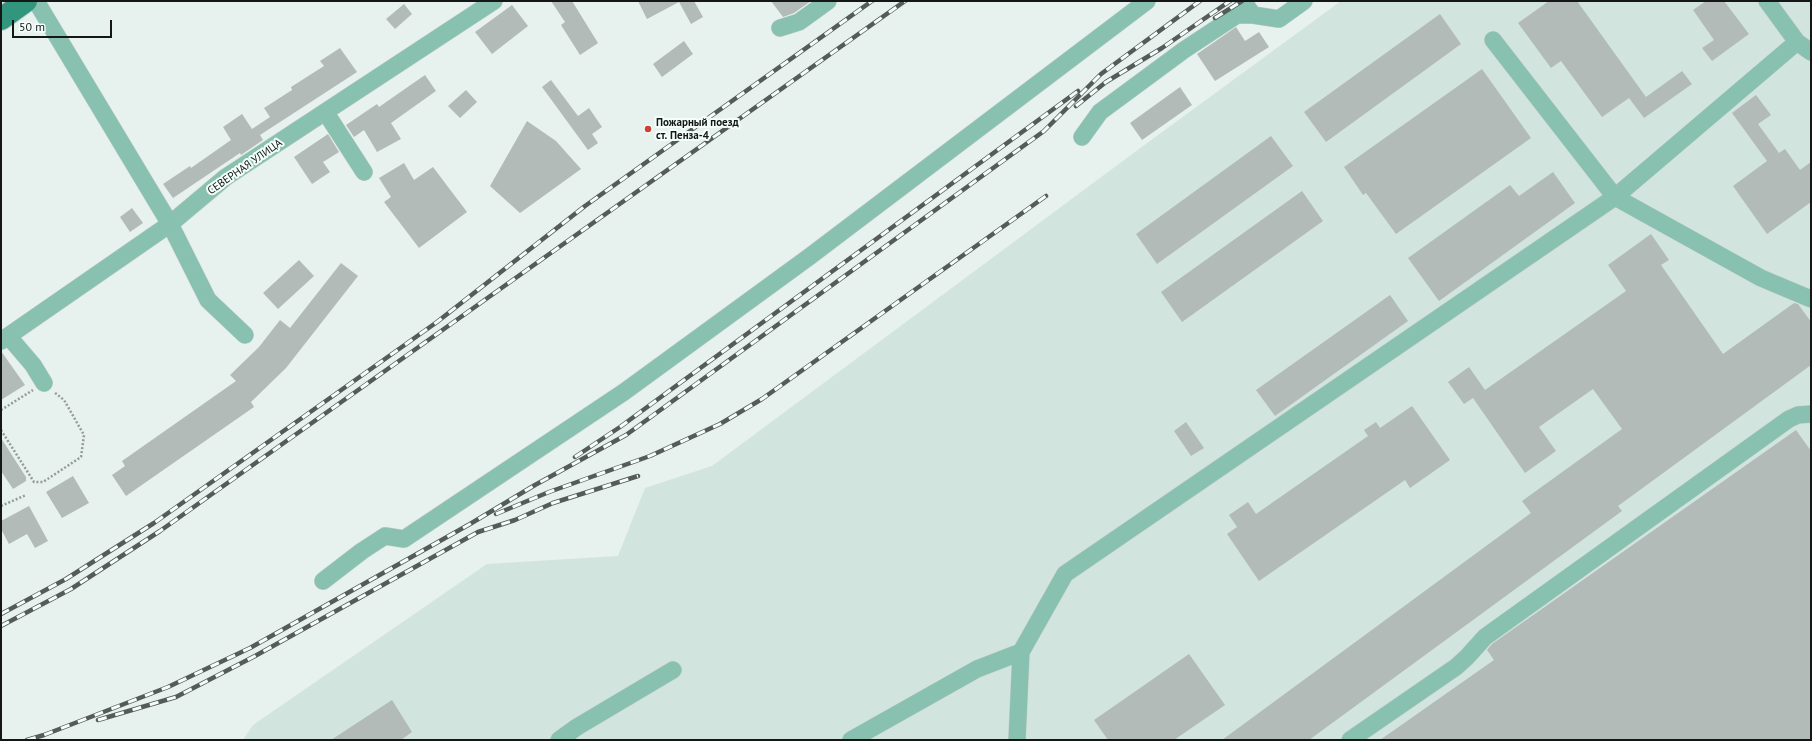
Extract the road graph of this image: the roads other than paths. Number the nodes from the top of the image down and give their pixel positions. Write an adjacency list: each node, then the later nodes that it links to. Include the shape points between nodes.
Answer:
1 (26, 1): 10 (main road)
2 (36, 1): 19 (street)
3 (494, 1): 15 (street, СЕВЕРНАЯ УЛИЦА)
4 (828, 1): 11 (street, via 799,22)
5 (1147, 1): 25 (street, via 809,257 624,392 404,539 385,536)
6 (1243, 1): 9 (street)
7 (1304, 1): 9 (street, via 1279,19)
8 (1768, 1): 13 (street)
9 (1253, 15): 16 (street, via 1237,15 1184,50 1100,112)
10 (1, 19)
11 (780, 28)
12 (1493, 40): 18 (street)
13 (1797, 42): 14 (street); 18 (street)
14 (1811, 52)
15 (326, 113): 17 (street); 19 (street, СЕВЕРНАЯ УЛИЦА, via 226,177)
16 (1082, 137)
17 (364, 172)
18 (1615, 198): 20 (street, via 1761,278); 26 (street, via 1066,574)
19 (170, 224): 21 (street, via 208,300); 22 (street, СЕВЕРНАЯ УЛИЦА)
20 (1811, 299)
21 (245, 335)
22 (5, 339): 23 (street, via 33,366)
23 (44, 383)
24 (1811, 414): 31 (street, via 1788,419 1485,637 1456,667)
25 (323, 581)
26 (1021, 652): 29 (street, via 977,669); 30 (street)
27 (674, 670): 28 (street)
28 (559, 740)
29 (851, 740)
30 (1017, 740)
31 (1350, 740)

